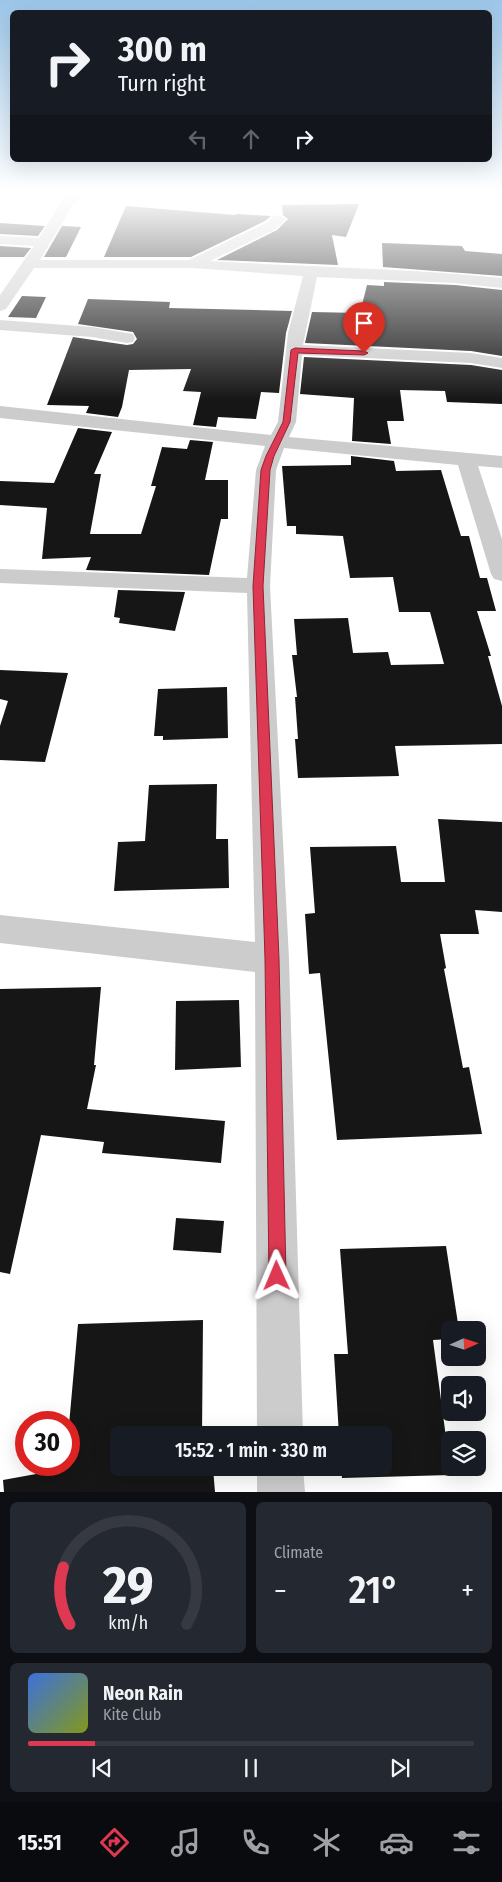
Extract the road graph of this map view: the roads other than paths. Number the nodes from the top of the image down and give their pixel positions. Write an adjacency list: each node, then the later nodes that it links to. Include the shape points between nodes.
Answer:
1 (32, 261): 3 (street)
2 (200, 261): 4 (street)
3 (30, 264): 4 (street); 7 (street)
4 (193, 264): 5 (street)
5 (311, 272): 6 (street); 10 (street)
6 (502, 283)
7 (0, 306)
8 (0, 325): 9 (street)
9 (127, 338)
10 (295, 350): 11 (street, via 471,358); 13 (street, via 286,422)
11 (502, 363)
12 (0, 412): 13 (street)
13 (276, 443): 14 (street); 18 (street, via 266,470)
14 (466, 460): 15 (street); 16 (street)
15 (502, 462)
16 (502, 574)
17 (0, 576): 18 (street)
18 (258, 586): 20 (street)
19 (0, 929): 20 (street)
20 (272, 959): 21 (street)
21 (280, 1426)
22 (280, 1476): 23 (street)
23 (281, 1492)

